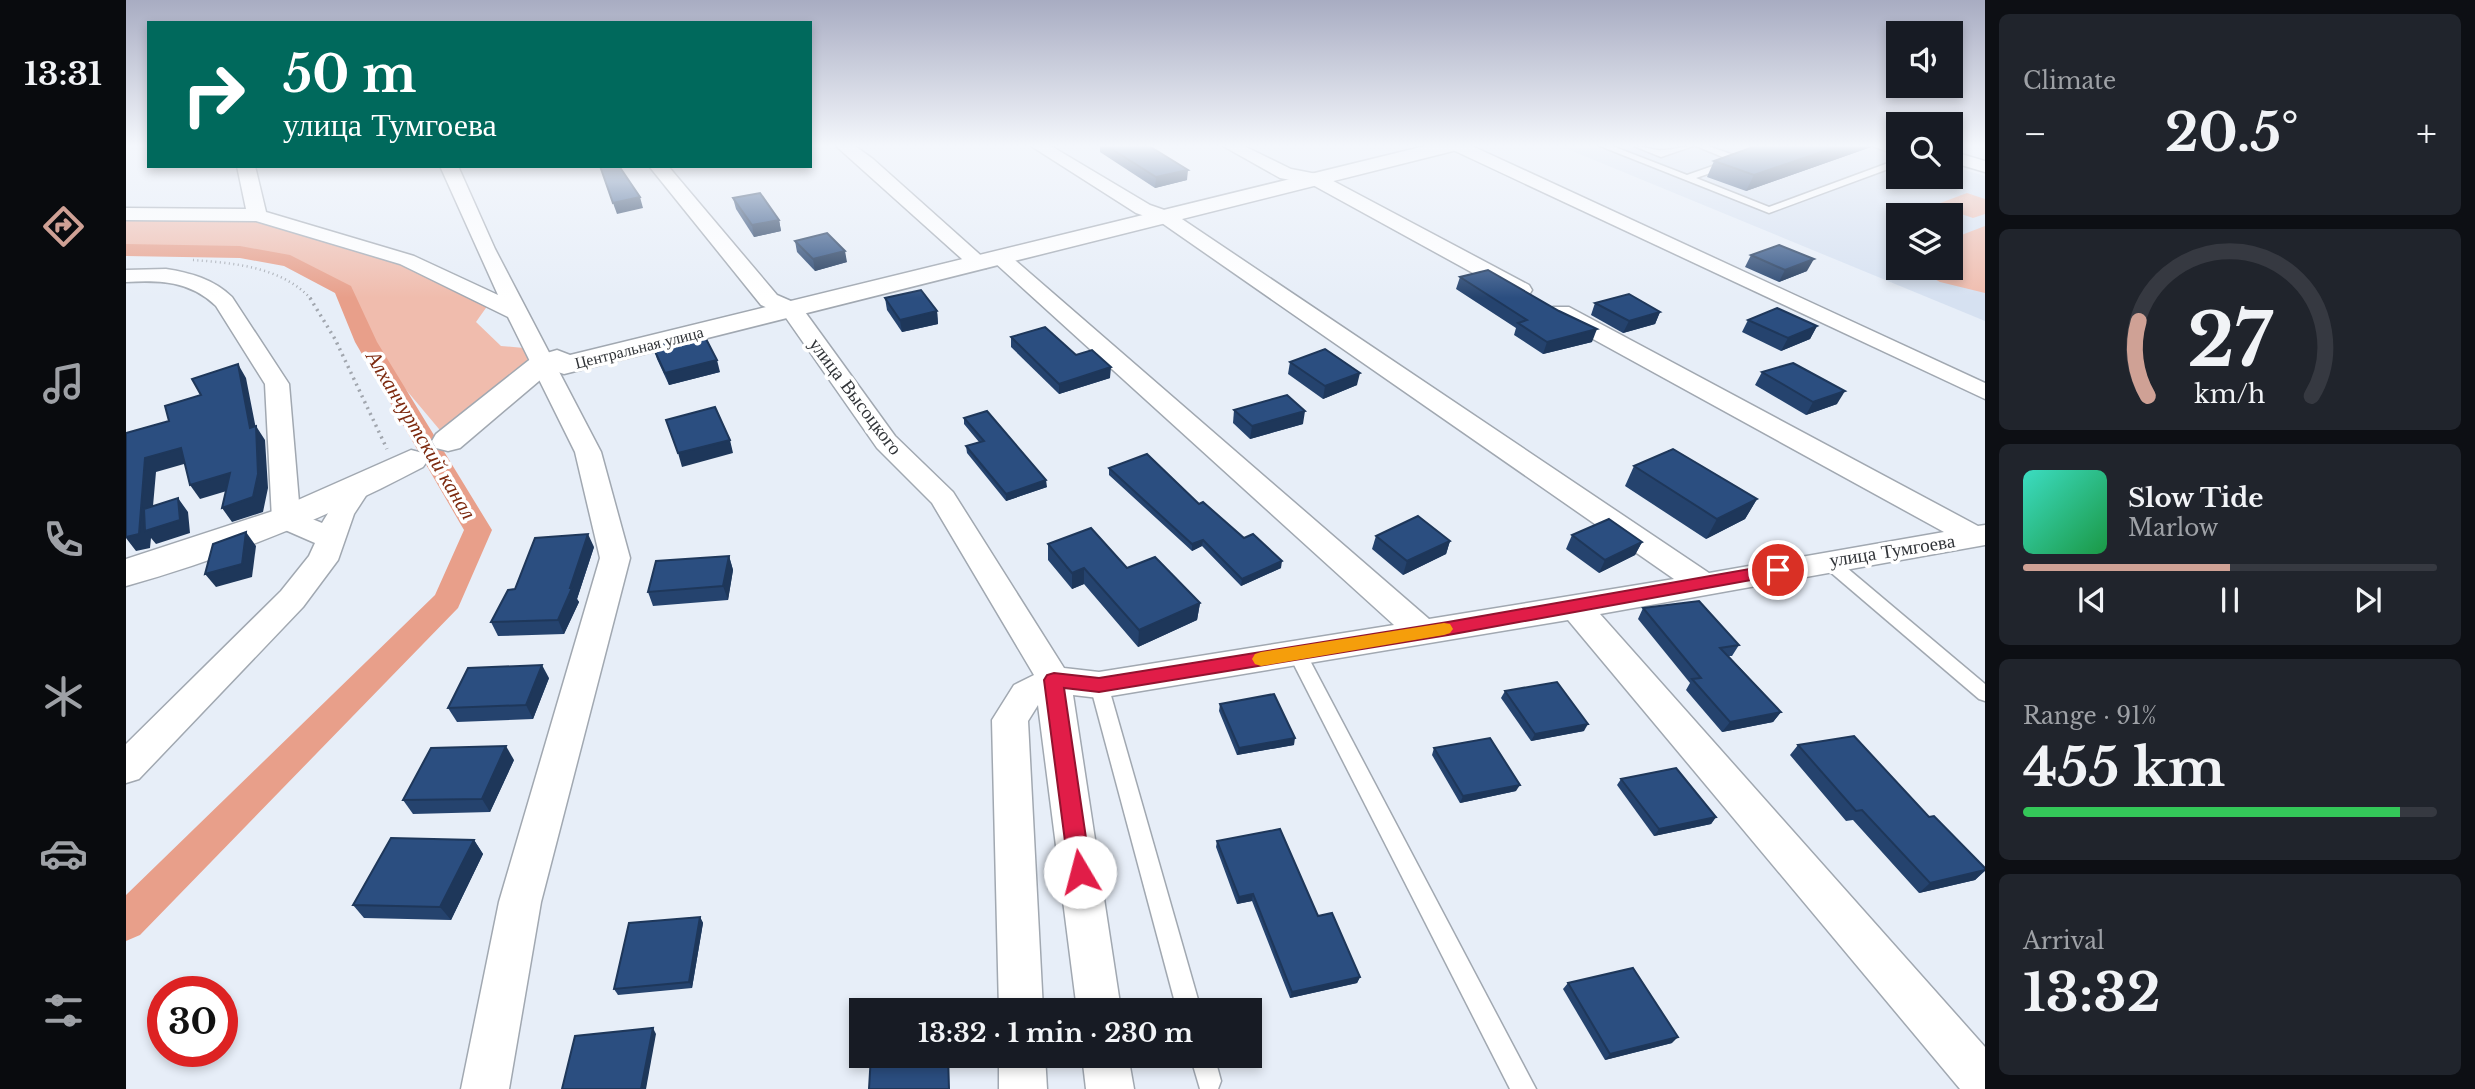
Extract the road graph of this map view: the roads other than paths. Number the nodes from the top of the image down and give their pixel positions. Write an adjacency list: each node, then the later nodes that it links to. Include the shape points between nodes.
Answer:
1 (253, 197): 14 (street)
2 (463, 197): 18 (street)
3 (685, 197): 17 (street, улица Высоцкого)
4 (907, 197): 15 (street)
5 (1127, 197): 12 (street)
6 (1209, 197): 12 (street, Центральная улица)
7 (1232, 197): 12 (street, Центральная улица)
8 (1349, 197): 25 (street)
9 (1568, 197): 20 (street)
10 (1735, 197): 11 (lane, via 1769,210)
11 (1805, 197)
12 (1155, 213): 15 (street, Центральная улица); 15 (street, Центральная улица); 29 (street)
13 (126, 214): 14 (street)
14 (257, 215): 18 (street, via 407,260)
15 (982, 258): 17 (street, Центральная улица); 31 (street)
16 (126, 275): 24 (street, via 195,281 215,291 224,302 277,384)
17 (780, 305): 19 (street, Центральная улица, via 564,365); 33 (street, улица Высоцкого, via 886,442 943,498)
18 (515, 312): 19 (street)
19 (550, 361): 21 (street); 45 (street, via 588,452 615,558 520,902)
20 (1985, 392)
21 (447, 441)
22 (403, 464): 23 (street)
23 (357, 488): 24 (street); 26 (street)
24 (286, 519): 26 (street); 28 (street)
25 (1980, 536): 27 (street, улица Тумгоева)
26 (330, 538): 36 (street, via 323,560 292,599)
27 (1828, 561): 29 (street, улица Тумгоева); 35 (lane)
28 (126, 573)
29 (1704, 584): 30 (street, улица Тумгоева)
30 (1575, 607): 31 (street, улица Тумгоева); 44 (street)
31 (1423, 632): 32 (street, улица Тумгоева)
32 (1297, 653): 34 (street, улица Тумгоева); 48 (lane)
33 (1054, 680): 34 (street, улица Тумгоева); 37 (street, via 1026,695 1010,720); 38 (street)
34 (1099, 685): 39 (lane)
35 (1985, 694)
36 (126, 768)
37 (1021, 998)
38 (1097, 998)
39 (1186, 998)
40 (1022, 1068): 46 (street)
41 (1107, 1068): 47 (street)
42 (1206, 1068): 43 (lane)
43 (1209, 1081)
44 (1985, 1082)
45 (485, 1089)
46 (1023, 1089)
47 (1110, 1089)
48 (1523, 1089)

